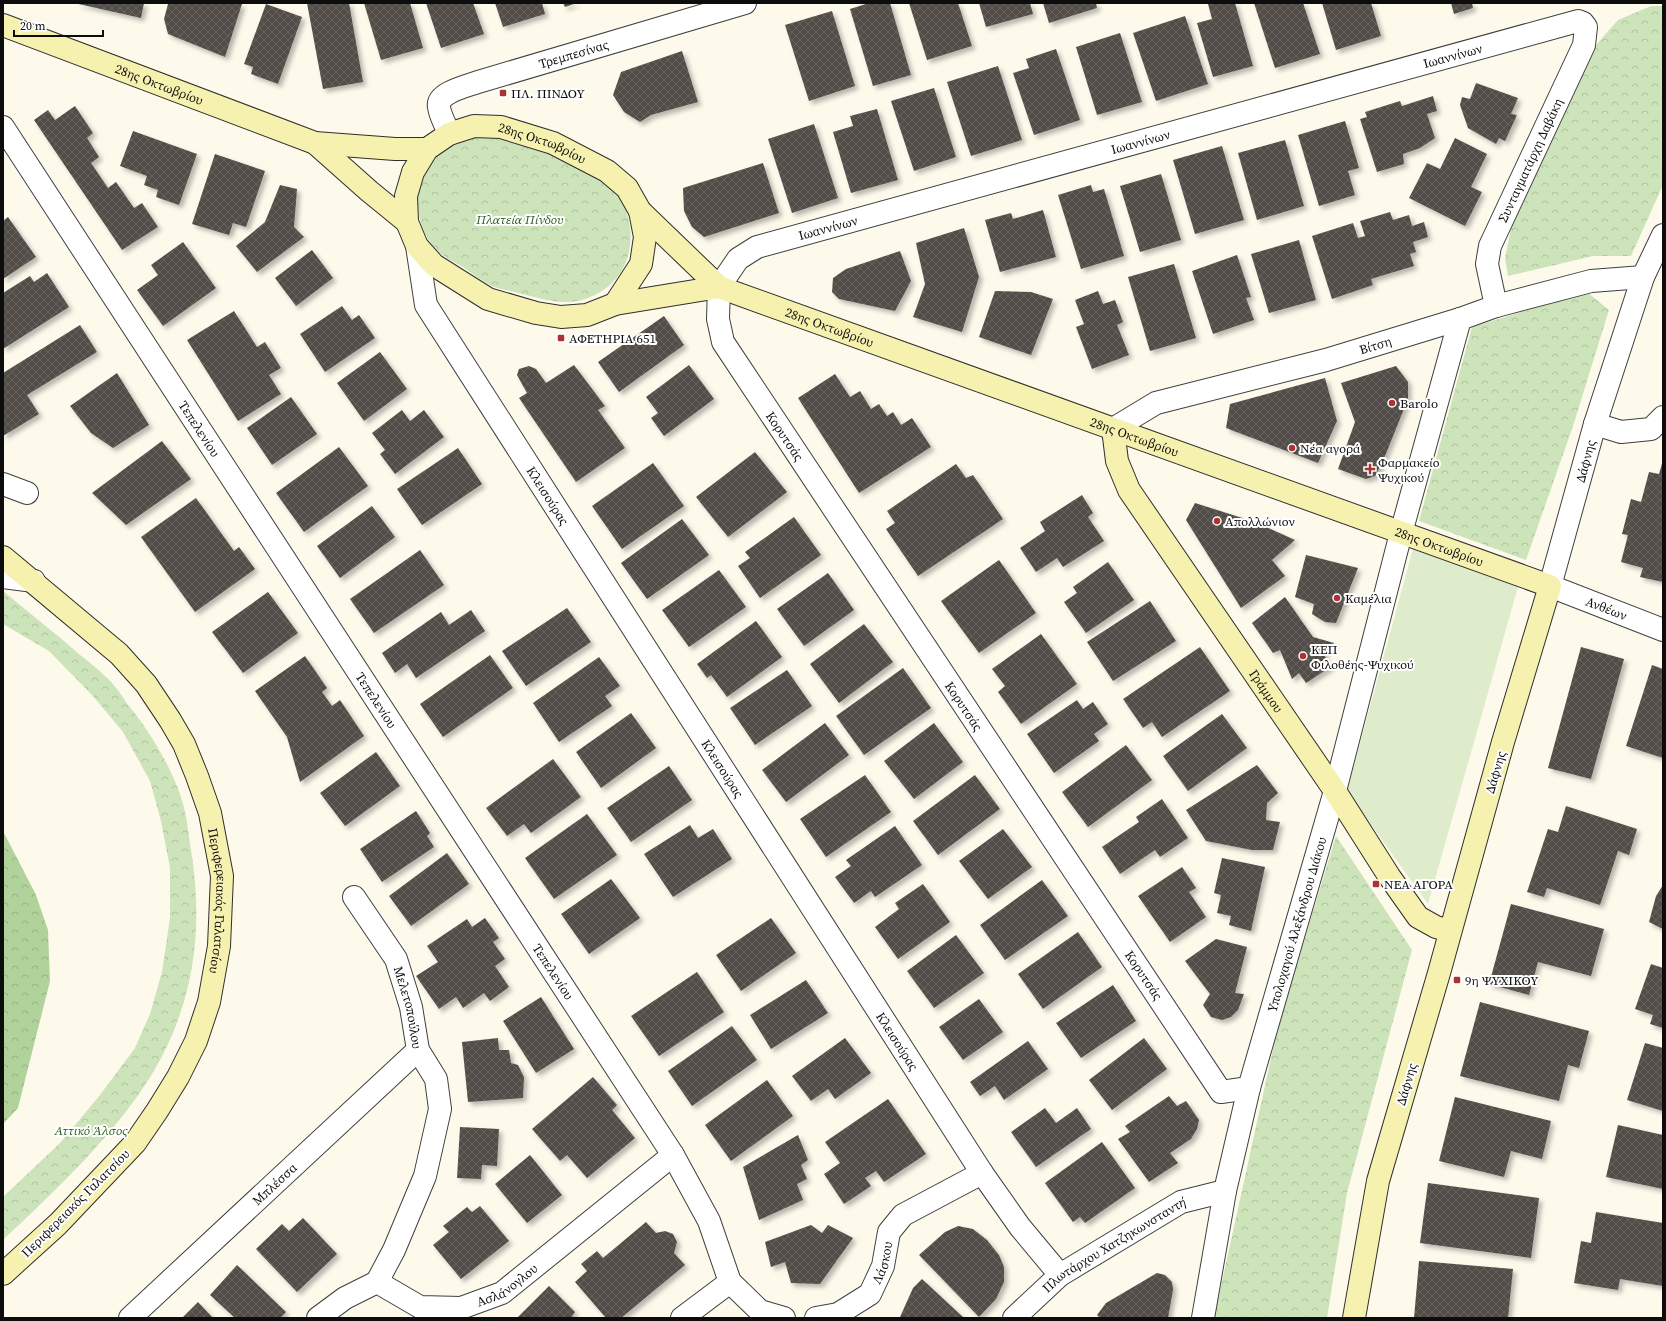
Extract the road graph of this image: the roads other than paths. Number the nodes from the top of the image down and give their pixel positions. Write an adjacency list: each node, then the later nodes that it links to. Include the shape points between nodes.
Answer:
1 (745, 3): 5 (street, Τρεμπεσίνας, via 445,94 438,106)
2 (1578, 20): 13 (street, Ιωαννίνων, via 757,247 738,259); 15 (street, Συνταγματάρχη Δαβάκη, via 1583,22 1586,28 1584,45 1490,246 1487,264)
3 (3, 26): 6 (main road, 28ης Οκτωβρίου)
4 (3, 127): 33 (street, Τεπελενίου)
5 (449, 134): 7 (main road, 28ης Οκτωβρίου); 8 (main road, 28ης Οκτωβρίου, via 474,126 501,127 553,143 607,171 627,188)
6 (315, 143): 7 (main road, 28ης Οκτωβρίου); 9 (main road, 28ης Οκτωβρίου, via 369,192)
7 (427, 150): 9 (main road, 28ης Οκτωβρίου, via 410,179 406,196)
8 (640, 211): 13 (main road, 28ης Οκτωβρίου); 14 (main road, 28ης Οκτωβρίου, via 645,237 641,264)
9 (408, 222): 11 (main road, 28ης Οκτωβρίου)
10 (1663, 235): 12 (street, Δάφνης)
11 (417, 246): 14 (main road, 28ης Οκτωβρίου, via 434,265 488,299 561,317 587,315); 34 (street, Κλεισούρας, via 426,305)
12 (1643, 277): 15 (street, Βίτση, via 1592,281); 18 (street, Δάφνης)
13 (719, 287): 14 (main road, 28ης Οκτωβρίου); 19 (main road, 28ης Οκτωβρίου); 32 (street, Κορυτσάς, via 718,319 722,342 1221,1092)
14 (615, 304)
15 (1496, 306): 16 (street, Βίτση)
16 (1460, 319): 19 (street, Βίτση, via 1326,360 1156,403); 22 (street)
17 (1663, 417): 18 (street, via 1651,429 1621,432)
18 (1595, 424): 26 (street, Δάφνης)
19 (1113, 429): 22 (main road, 28ης Οκτωβρίου); 28 (main road, Γράμμου, via 1117,461 1129,490)
20 (3, 484): 21 (street)
21 (27, 493)
22 (1401, 533): 26 (main road, 28ης Οκτωβρίου); 28 (street, Υπολοχαγού Αλεξάνδρου Διάκου)
23 (3, 557): 25 (main road, Περιφερειακός Γαλατσίου)
24 (3, 577): 25 (street)
25 (34, 581): 36 (main road, Περιφερειακός Γαλατσίου, via 119,654 146,684 184,744 210,813 216,841 222,876 220,946 209,1002 196,1041 157,1111 130,1149 58,1224)
26 (1550, 586): 27 (street, Ανθέων); 30 (main road, Δάφνης)
27 (1663, 630)
28 (1335, 791): 30 (main road, Γράμμου, via 1418,917); 32 (street, Υπολοχαγού Αλεξάνδρου Διάκου)
29 (354, 897): 31 (street, Μελετοπούλου, via 396,959 411,1007)
30 (1450, 931): 47 (main road, Δάφνης, via 1378,1181)
31 (418, 1050): 38 (street, Μελετοπούλου, via 436,1079 440,1109 425,1176 394,1250); 40 (street, Μπλέσσα)
32 (1249, 1088): 35 (street, Υπολοχαγού Αλεξάνδρου Διάκου)
33 (673, 1155): 38 (street, Ασλάνογλου, via 502,1293 461,1308 420,1307); 39 (street, Τεπελενίου, via 709,1222)
34 (982, 1173): 37 (street, Κλεισούρας, via 1020,1227); 44 (street, Λάσκου, via 903,1215 889,1232 883,1266 870,1294 838,1314)
35 (1225, 1191): 37 (street, Πλωτάρχου Χατζηκωνσταντή, via 1181,1202); 46 (street, Υπολοχαγού Αλεξάνδρου Διάκου)
36 (3, 1274)
37 (1060, 1275): 45 (street, Πλωτάρχου Χατζηκωνσταντή)
38 (377, 1282): 41 (street, via 344,1298)
39 (730, 1282): 42 (street); 43 (street, via 760,1311)
40 (130, 1318)
41 (318, 1318)
42 (682, 1318)
43 (784, 1318)
44 (816, 1318)
45 (1014, 1318)
46 (1203, 1318)
47 (1354, 1318)

